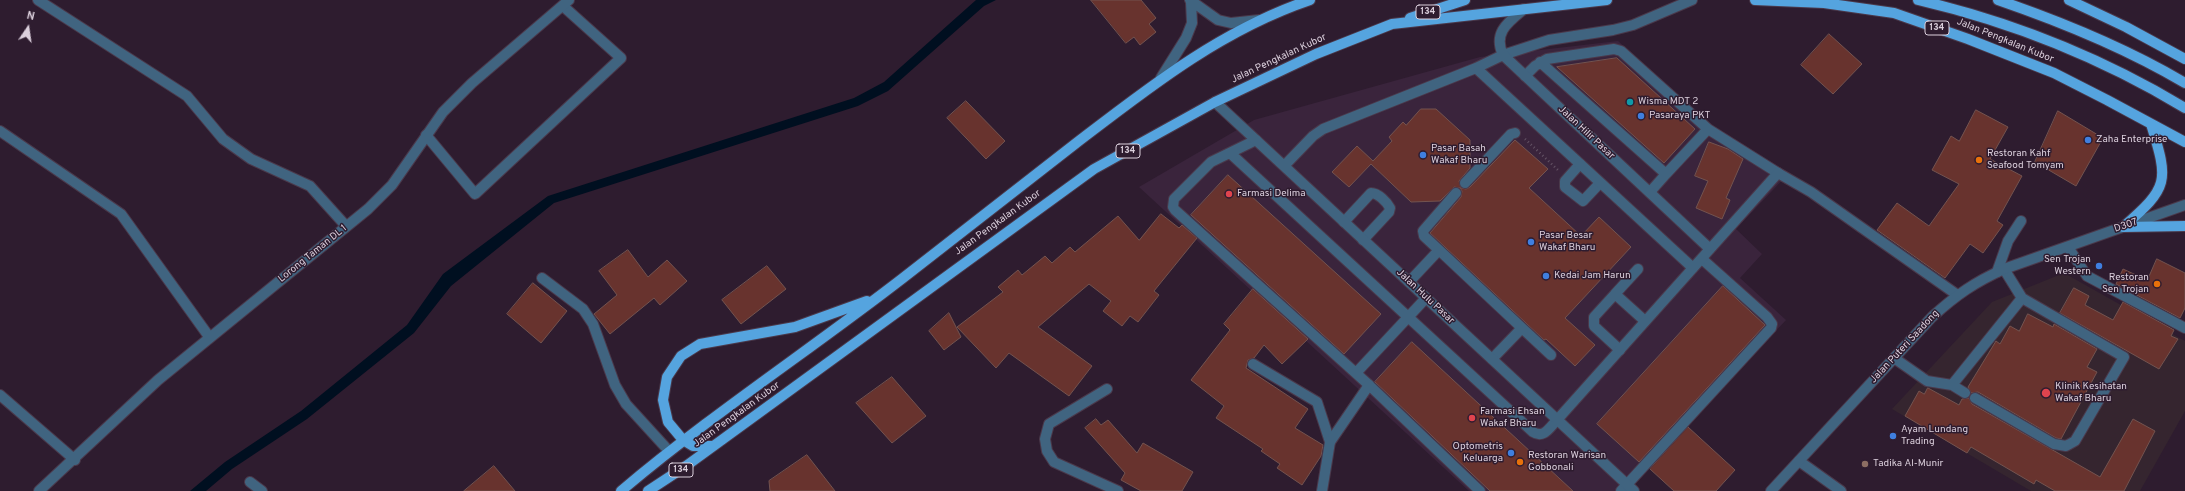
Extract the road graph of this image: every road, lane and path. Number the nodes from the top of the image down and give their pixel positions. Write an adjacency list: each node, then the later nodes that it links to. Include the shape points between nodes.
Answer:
1 (38, 0): 45 (street, via 187,96 223,139 251,159 310,186)
2 (1310, 0): 14 (main road, Jalan Pengkalan Kubor / 134)
3 (1465, 0): 15 (main road, Jalan Pengkalan Kubor / 134)
4 (1607, 0): 13 (main road, Jalan Pengkalan Kubor / 134)
5 (1692, 0): 16 (street, via 1634,25 1549,40)
6 (1755, 0): 12 (main road, Jalan Pengkalan Kubor / 134)
7 (1918, 0): 24 (main road, Jalan Pengkalan Kubor / 134, via 1986,18 2073,50 2124,74)
8 (1998, 0): 22 (main road, via 2088,34)
9 (1190, 1): 14 (street, via 1218,20 1231,23); 21 (street, via 1192,23 1186,38)
10 (2073, 1): 17 (main road)
11 (562, 2): 29 (street, Lorong Taman DL 1, via 472,83 443,112); 29 (street, via 621,58 475,194)
12 (1822, 2): 25 (main road, Jalan Pengkalan Kubor / 134, via 1894,12 1968,39 2054,74)
13 (1524, 9): 15 (main road, Jalan Pengkalan Kubor / 134); 16 (street, via 1500,32 1499,40)
14 (1262, 20): 21 (main road, Jalan Pengkalan Kubor / 134, via 1229,36)
15 (1392, 24): 23 (main road, Jalan Pengkalan Kubor / 134, via 1316,54)
16 (1503, 55): 19 (street); 20 (street, Jalan Hilir Pasar)
17 (2185, 59)
18 (1540, 62): 20 (street); 26 (street, via 1614,49 1621,51); 36 (street)
19 (1476, 68): 33 (street); 34 (street, via 1323,129)
20 (1525, 76): 40 (street, Jalan Hilir Pasar)
21 (1161, 78): 60 (main road, Jalan Pengkalan Kubor / 134)
22 (2185, 83)
23 (1215, 102): 30 (street, Jalan Hulu Pasar); 83 (main road, Jalan Pengkalan Kubor / 134, via 1094,169)
24 (2185, 108)
25 (2151, 124): 31 (main road, Jalan Pengkalan Kubor / 134); 47 (main road, via 2162,160 2162,183 2150,203)
26 (1708, 129): 35 (street); 36 (street)
27 (0, 131): 67 (street, via 121,214)
28 (1515, 133): 37 (path); 38 (street, via 1511,134)
29 (426, 135): 45 (street, Lorong Taman DL 1, via 392,184 368,209)
30 (1256, 140): 32 (street); 34 (street, Jalan Hulu Pasar)
31 (2185, 142)
32 (1230, 153): 63 (street); 73 (street, via 1211,162 1177,196 1173,203 1175,210)
33 (1580, 164): 37 (street); 39 (street)
34 (1284, 166): 44 (street, Jalan Hulu Pasar)
35 (1778, 173): 50 (street); 59 (street, via 1811,192)
36 (1666, 174): 40 (street)
37 (1567, 178): 39 (street, via 1564,185 1581,200 1586,199)
38 (1465, 183)
39 (1600, 183): 53 (street)
40 (1650, 192): 50 (street, Jalan Hilir Pasar)
41 (1456, 193): 51 (street, via 1423,231 1424,236)
42 (2185, 205): 47 (street, D307)
43 (2021, 221): 55 (street, via 2008,241)
44 (1344, 222): 48 (street, Jalan Hulu Pasar); 48 (street, via 1371,193 1377,194 1388,204 1389,212)
45 (346, 226): 67 (street, Lorong Taman DL 1)
46 (2185, 226): 47 (main road)
47 (2122, 227): 49 (street, D307)
48 (1363, 240): 57 (street, Jalan Hulu Pasar)
49 (2068, 247): 55 (street, Jalan Puteri Saadong); 66 (street, via 2087,276)
50 (1710, 249): 52 (street)
51 (1439, 250): 57 (street); 65 (street)
52 (1702, 259): 53 (street); 88 (street, via 1767,317 1772,324 1771,328)
53 (1693, 268): 64 (street)
54 (1638, 269): 58 (street)
55 (2000, 271): 59 (street, Jalan Puteri Saadong, via 1980,279); 62 (street)
56 (542, 278): 84 (street, via 583,309 593,324 615,385 626,404)
57 (1409, 282): 61 (street, Jalan Hulu Pasar)
58 (1615, 294): 64 (street); 68 (street, via 1594,317 1592,324)
59 (1956, 294): 70 (street, Jalan Puteri Saadong)
60 (877, 298): 81 (main road, Jalan Pengkalan Kubor / 134); 81 (main road, via 795,327 700,344 680,356 667,377 663,400 668,422)
61 (1426, 298): 63 (street); 71 (street, Jalan Hulu Pasar)
62 (2022, 298): 75 (street); 79 (street, via 2124,357 2075,441 2066,446 2054,444)
63 (1408, 317): 73 (street); 80 (street, via 1533,432 1544,434)
64 (1646, 321): 68 (street)
65 (1522, 328): 69 (street); 71 (street)
66 (2185, 328)
67 (210, 338): 85 (street, Lorong Taman DL 1, via 158,380)
68 (1620, 350): 80 (street)
69 (1551, 355)
70 (1894, 358): 75 (street, via 1927,381); 86 (street, Jalan Puteri Saadong)
71 (1492, 359): 80 (street, Jalan Hulu Pasar)
72 (1253, 364): 82 (street, via 1317,402)
73 (1356, 373): 74 (street)
74 (1369, 385): 82 (street); 95 (street)
75 (1952, 385): 77 (street)
76 (1108, 389): 93 (street, via 1049,424 1045,439 1047,451 1054,462)
77 (1965, 392)
78 (0, 395): 85 (street)
79 (1975, 398)
80 (1557, 420): 88 (street, Jalan Hulu Pasar)
81 (683, 440): 83 (main road, via 692,446); 84 (main road, Jalan Pengkalan Kubor / 134)
82 (1330, 442): 94 (street)
83 (714, 446): 92 (main road, Jalan Pengkalan Kubor / 134)
84 (668, 450): 91 (main road, Jalan Pengkalan Kubor / 134)
85 (74, 460): 89 (street, Lorong Taman DL 1)
86 (1798, 462): 96 (street, Jalan Puteri Saadong); 97 (street)
87 (250, 482): 90 (street)
88 (1627, 489)
89 (39, 491)
90 (262, 491)
91 (620, 491)
92 (648, 491)
93 (1118, 491)
94 (1322, 491)
95 (1480, 491)
96 (1772, 491)
97 (1841, 491)

